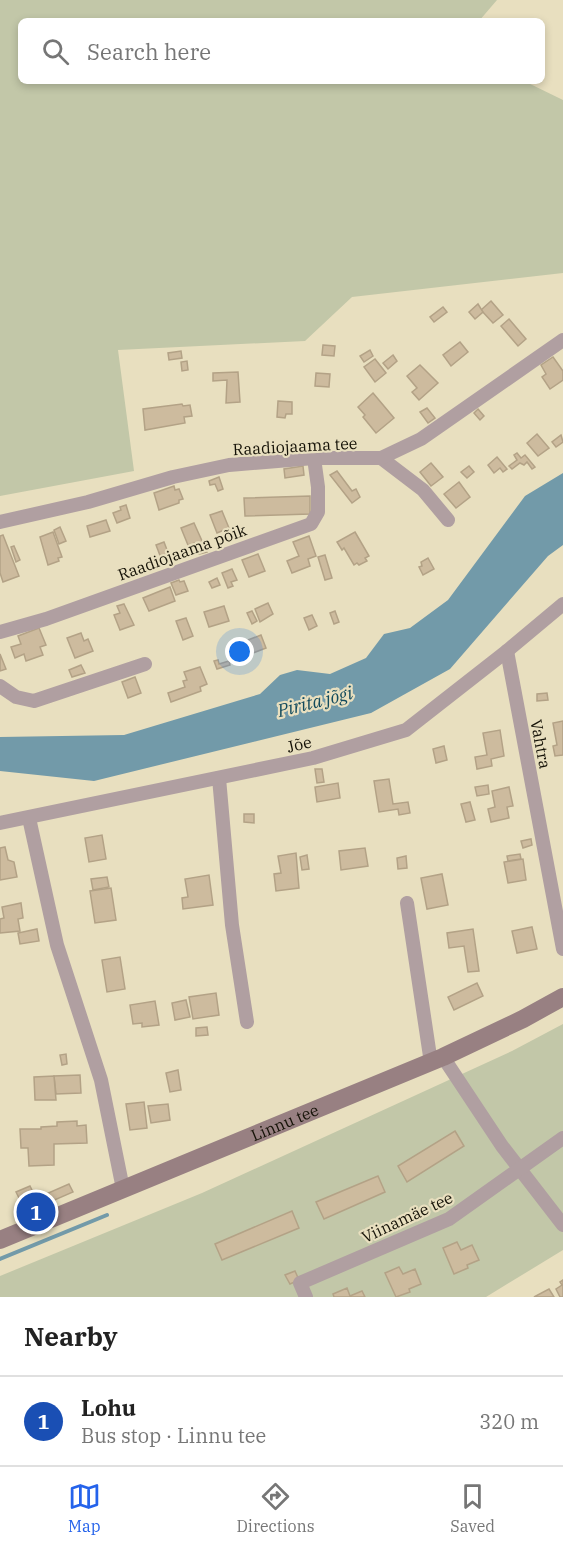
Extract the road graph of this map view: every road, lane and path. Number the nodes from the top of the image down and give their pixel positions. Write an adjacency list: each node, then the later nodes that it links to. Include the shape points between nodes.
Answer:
1 (563, 339): 3 (street, Raadiojaama tee, via 421,439)
2 (314, 458): 3 (street, Raadiojaama tee); 5 (street, Raadiojaama tee, via 229,465); 7 (street, Raadiojaama põik, via 318,512 311,524)
3 (381, 458): 4 (street, via 423,490)
4 (448, 520)
5 (0, 522)
6 (563, 604): 8 (street, Jõe)
7 (0, 632)
8 (507, 651): 11 (street, Jõe, via 406,730 314,758); 15 (street, Vahtra)
9 (145, 664): 10 (street, via 34,701 16,697)
10 (0, 686)
11 (219, 778): 12 (street, Jõe); 17 (street, via 232,925)
12 (29, 818): 13 (street, Jõe); 21 (street, via 57,945 101,1080)
13 (0, 823)
14 (407, 903): 18 (street)
15 (563, 949)
16 (563, 997): 18 (street, Linnu tee)
17 (247, 1022)
18 (437, 1060): 20 (street); 21 (street, Linnu tee)
19 (563, 1138): 20 (street, Viinamäe tee)
20 (520, 1169): 22 (street); 24 (street, Viinamäe tee, via 449,1219 300,1283)
21 (123, 1189): 23 (street, Linnu tee)
22 (563, 1225)
23 (0, 1240)
24 (306, 1297)

